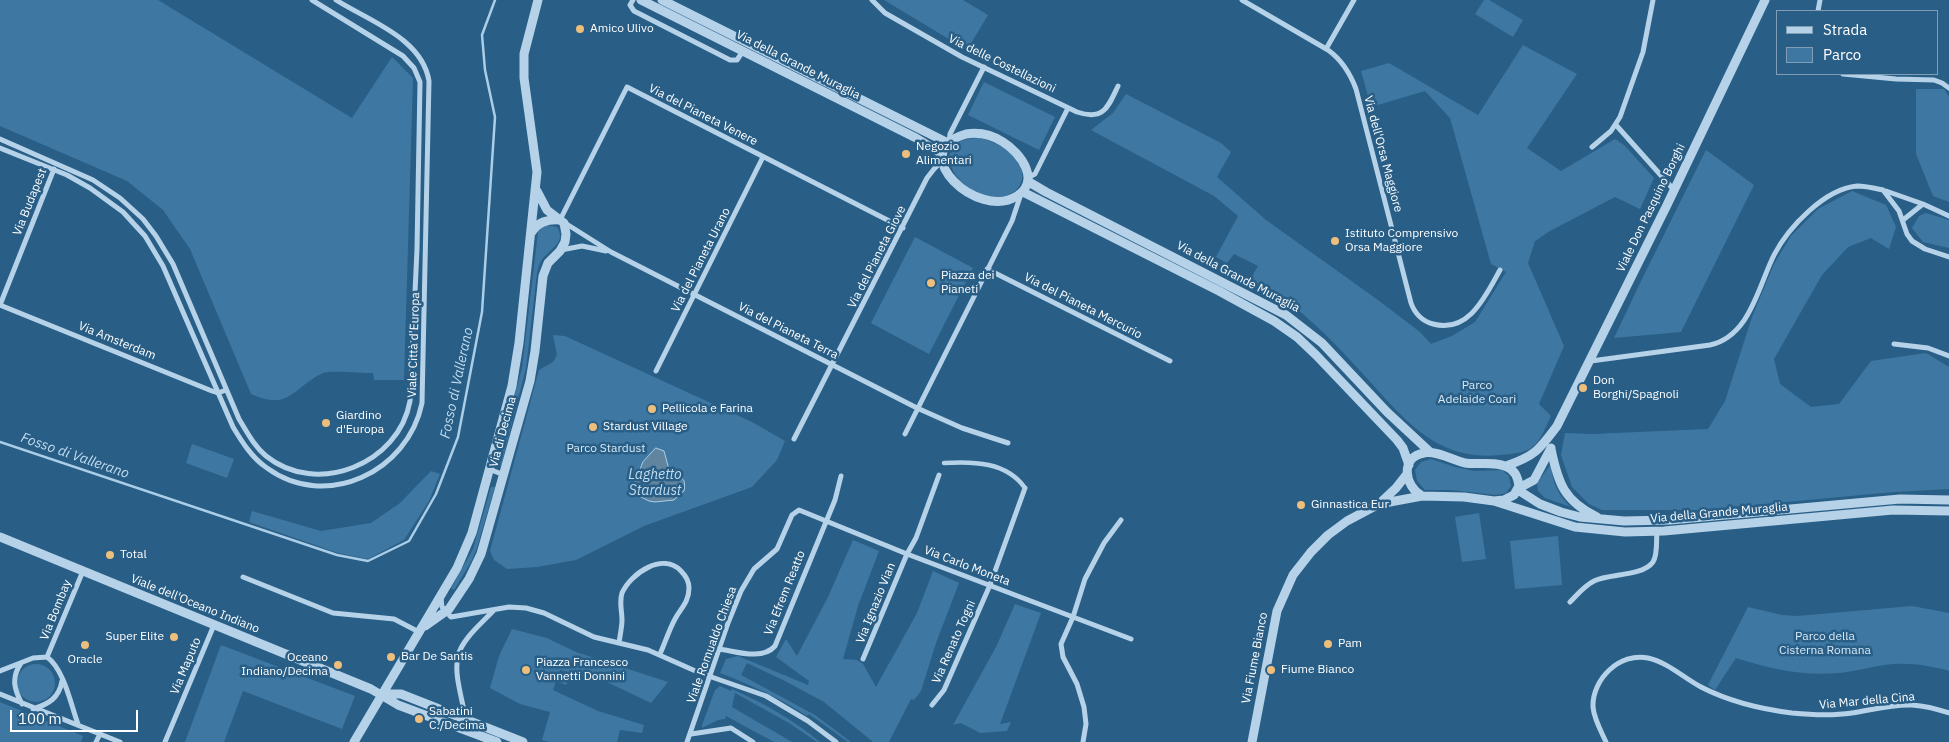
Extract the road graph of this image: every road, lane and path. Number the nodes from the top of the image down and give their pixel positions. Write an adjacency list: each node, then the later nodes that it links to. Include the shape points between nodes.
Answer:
1 (312, 0): 13 (street, Viale Città d'Europa)
2 (327, 0): 13 (street)
3 (336, 0): 55 (street, Viale Città d'Europa, via 411,46 424,62 428,74 420,411 408,440 382,466 346,483 317,485 287,479 257,460 237,434)
4 (538, 0): 31 (street, Via di Decima, via 525,49 524,67 536,160)
5 (633, 0): 15 (street, via 630,6 634,11 730,60 738,60)
6 (641, 0): 15 (street, Via della Grande Muraglia)
7 (662, 0): 23 (street, Via della Grande Muraglia)
8 (872, 0): 16 (street, Via delle Costellazioni, via 892,17)
9 (1242, 0): 14 (street, Via dell'Orsa Maggiore)
10 (1354, 0): 14 (street)
11 (1653, 0): 21 (street, via 1643,52)
12 (1764, 0): 32 (street, Viale Don Pasquino Borghi)
13 (323, 6): 54 (street, Viale Città d'Europa, via 407,58 420,82 417,248 408,410 393,439 372,459 342,471 304,473 276,462 260,450 239,419)
14 (1326, 49): 45 (street, Via dell'Orsa Maggiore, via 1343,64 1354,85 1417,314 1426,322 1439,325 1462,321 1480,306)
15 (743, 51): 27 (street, Via della Grande Muraglia, via 920,140)
16 (984, 67): 20 (street, Via delle Costellazioni); 23 (street)
17 (1853, 75): 19 (street, via 1931,80)
18 (1118, 86): 20 (street, Via delle Costellazioni, via 1100,114 1089,115)
19 (1949, 88)
20 (1068, 108): 30 (street, via 1035,174)
21 (1616, 125): 24 (street); 32 (street)
22 (0, 139): 28 (street, Viale Città d'Europa)
23 (948, 142): 27 (street); 30 (street, via 971,133 997,138 1020,157)
24 (1592, 147)
25 (0, 148): 29 (street, Viale Città d'Europa)
26 (763, 157): 38 (street, Via del Pianeta Venere, via 627,87); 39 (street, Via del Pianeta Venere); 46 (street, Via del Pianeta Urano)
27 (942, 158): 34 (street, Via della Grande Muraglia, via 954,182 972,195 1004,202); 39 (street, Via del Pianeta Giove, via 930,174)
28 (57, 163): 29 (street, Via Budapest); 54 (street, Viale Città d'Europa, via 108,189 150,228 177,274)
29 (54, 170): 47 (street, Via Budapest); 55 (street, Viale Città d'Europa, via 104,197 145,236 163,266)
30 (1029, 179): 34 (street); 62 (street, Via della Grande Muraglia, via 1046,192 1286,315 1322,343)
31 (536, 188): 38 (street, Via di Decima, via 547,210); 40 (street, Via di Decima)
32 (1674, 190): 50 (street, Viale Don Pasquino Borghi)
33 (1883, 190): 35 (street); 37 (street); 50 (street, via 1862,186 1846,188 1825,198 1811,210 1780,244 1746,317 1729,338 1710,346)
34 (1022, 193): 44 (street, via 1012,221); 65 (street, Via della Grande Muraglia, via 1220,291 1282,326 1316,355 1397,440 1402,446)
35 (1923, 204): 36 (street); 37 (street)
36 (1949, 216)
37 (1904, 220): 43 (street, via 1907,234 1914,243)
38 (562, 222): 40 (street, via 543,222); 41 (street, Via di Decima, via 566,237); 42 (street, Via del Pianeta Terra)
39 (903, 228): 52 (street, Via del Pianeta Giove)
40 (531, 233): 66 (street, Via di Decima, via 515,369)
41 (560, 250): 42 (street, via 582,246); 67 (street, Via di Decima, via 550,260 543,276 530,381)
42 (611, 252): 46 (street, Via del Pianeta Terra)
43 (1949, 257)
44 (987, 269): 51 (street, Via del Pianeta Mercurio); 56 (street)
45 (1500, 270)
46 (694, 296): 52 (street, Via del Pianeta Terra); 53 (street, Via del Pianeta Urano)
47 (0, 305): 55 (street, Via Amsterdam)
48 (1894, 344): 49 (street, via 1923,347)
49 (1949, 356)
50 (1591, 360): 57 (street, Viale Don Pasquino Borghi)
51 (1170, 361)
52 (833, 365): 56 (street, Via del Pianeta Terra); 59 (street, Via del Pianeta Giove)
53 (656, 372)
54 (226, 390): 55 (street)
55 (218, 393)
56 (917, 408): 58 (street); 60 (street, Via del Pianeta Terra, via 962,428)
57 (1557, 426): 61 (street, Viale Don Pasquino Borghi); 64 (street, Viale Don Pasquino Borghi, via 1532,456)
58 (905, 434)
59 (794, 439)
60 (1008, 443)
61 (1551, 449): 71 (street, Viale Don Pasquino Borghi, via 1534,480); 80 (street, via 1555,472 1563,490 1581,508)
62 (1430, 452): 64 (street, via 1467,463); 65 (street, via 1419,454)
63 (944, 462): 70 (street, via 973,462 1004,470 1013,474)
64 (1506, 466): 71 (street, via 1517,477)
65 (1408, 469): 72 (street, Via della Grande Muraglia, via 1411,487); 75 (street, via 1396,488)
66 (489, 470): 67 (street); 87 (street, Via di Decima, via 468,545)
67 (504, 475): 90 (street, Via di Decima, via 479,559)
68 (939, 475): 83 (street, Via Ignazio Vian)
69 (841, 476): 78 (street, Via Efrem Reatto)
70 (1025, 488): 86 (street, Via Renato Togni)
71 (1519, 489): 74 (street, Viale Don Pasquino Borghi, via 1509,498); 80 (street, Via della Grande Muraglia, via 1551,509)
72 (1422, 496): 74 (street, Via della Grande Muraglia); 75 (street, Via della Grande Muraglia)
73 (1949, 500): 80 (street, Via della Grande Muraglia, via 1900,500 1646,521)
74 (1494, 501): 81 (street, Via della Grande Muraglia, via 1575,527 1618,532)
75 (1379, 504): 124 (street, Via Fiume Bianco, via 1328,535 1305,559 1288,585 1274,624)
76 (797, 511): 78 (street, Via Carlo Moneta); 96 (street, Viale Romualdo Chiesa, via 792,515 777,549 751,573)
77 (1949, 511): 81 (street, Via della Grande Muraglia, via 1894,510)
78 (826, 520): 83 (street, Via Carlo Moneta); 96 (street, Via Efrem Reatto, via 773,648 762,654)
79 (1121, 520): 91 (street, via 1104,543 1085,579)
80 (1602, 520)
81 (1657, 531): 88 (street, via 1655,558 1648,566 1595,581)
82 (0, 537): 84 (street, Viale dell'Oceano Indiano)
83 (907, 554): 86 (street, Via Carlo Moneta); 99 (street, Via Ignazio Vian)
84 (82, 571): 92 (street, Viale dell'Oceano Indiano); 98 (street, Via Bombay)
85 (243, 577): 93 (street, via 333,613 391,618)
86 (990, 585): 91 (street, Via Carlo Moneta); 107 (street, Via Renato Togni, via 944,690)
87 (441, 596): 90 (street); 93 (street, Via di Decima)
88 (1570, 602)
89 (494, 609): 90 (street, via 454,617); 95 (street, via 514,607 539,611 594,637); 109 (street, via 458,654)
90 (445, 613): 93 (street, Via di Decima)
91 (1073, 617): 94 (street, Via Carlo Moneta); 123 (street, via 1061,650 1084,706)
92 (214, 625): 105 (street, Viale dell'Oceano Indiano); 116 (street, Via Maputo)
93 (419, 632): 105 (street, Via di Decima)
94 (1131, 639)
95 (619, 643): 97 (street); 97 (street, via 624,590 648,568 669,563 684,575 689,592)
96 (718, 649): 102 (street, Viale Romualdo Chiesa)
97 (660, 654): 102 (street)
98 (47, 657): 100 (street, Via Bombay); 103 (street, Via Bombay)
99 (863, 659)
100 (21, 663): 101 (street, Via Bombay); 106 (street, via 14,682)
101 (0, 671)
102 (709, 677): 113 (street, Viale Romualdo Chiesa); 122 (street, via 767,697)
103 (62, 680): 108 (street, via 54,699); 111 (street, Via Bombay)
104 (0, 694): 106 (street)
105 (381, 694): 117 (street, Via di Decima); 118 (street, via 398,705); 119 (street, via 401,694)
106 (23, 704): 108 (street)
107 (932, 704)
108 (33, 708): 111 (street)
109 (464, 711)
110 (1949, 713): 125 (street, Via Mar della Cina, via 1912,705 1828,715 1771,710 1725,698 1655,660 1636,657 1612,668 1596,691 1594,714)
111 (78, 724): 112 (street)
112 (100, 734): 114 (street); 115 (street)
113 (691, 734): 120 (street, Viale Romualdo Chiesa); 121 (street, via 731,728)
114 (96, 742)
115 (120, 742)
116 (165, 742)
117 (354, 742)
118 (497, 742)
119 (523, 742)
120 (687, 742)
121 (753, 742)
122 (836, 742)
123 (1083, 742)
124 (1252, 742)
125 (1606, 742)

